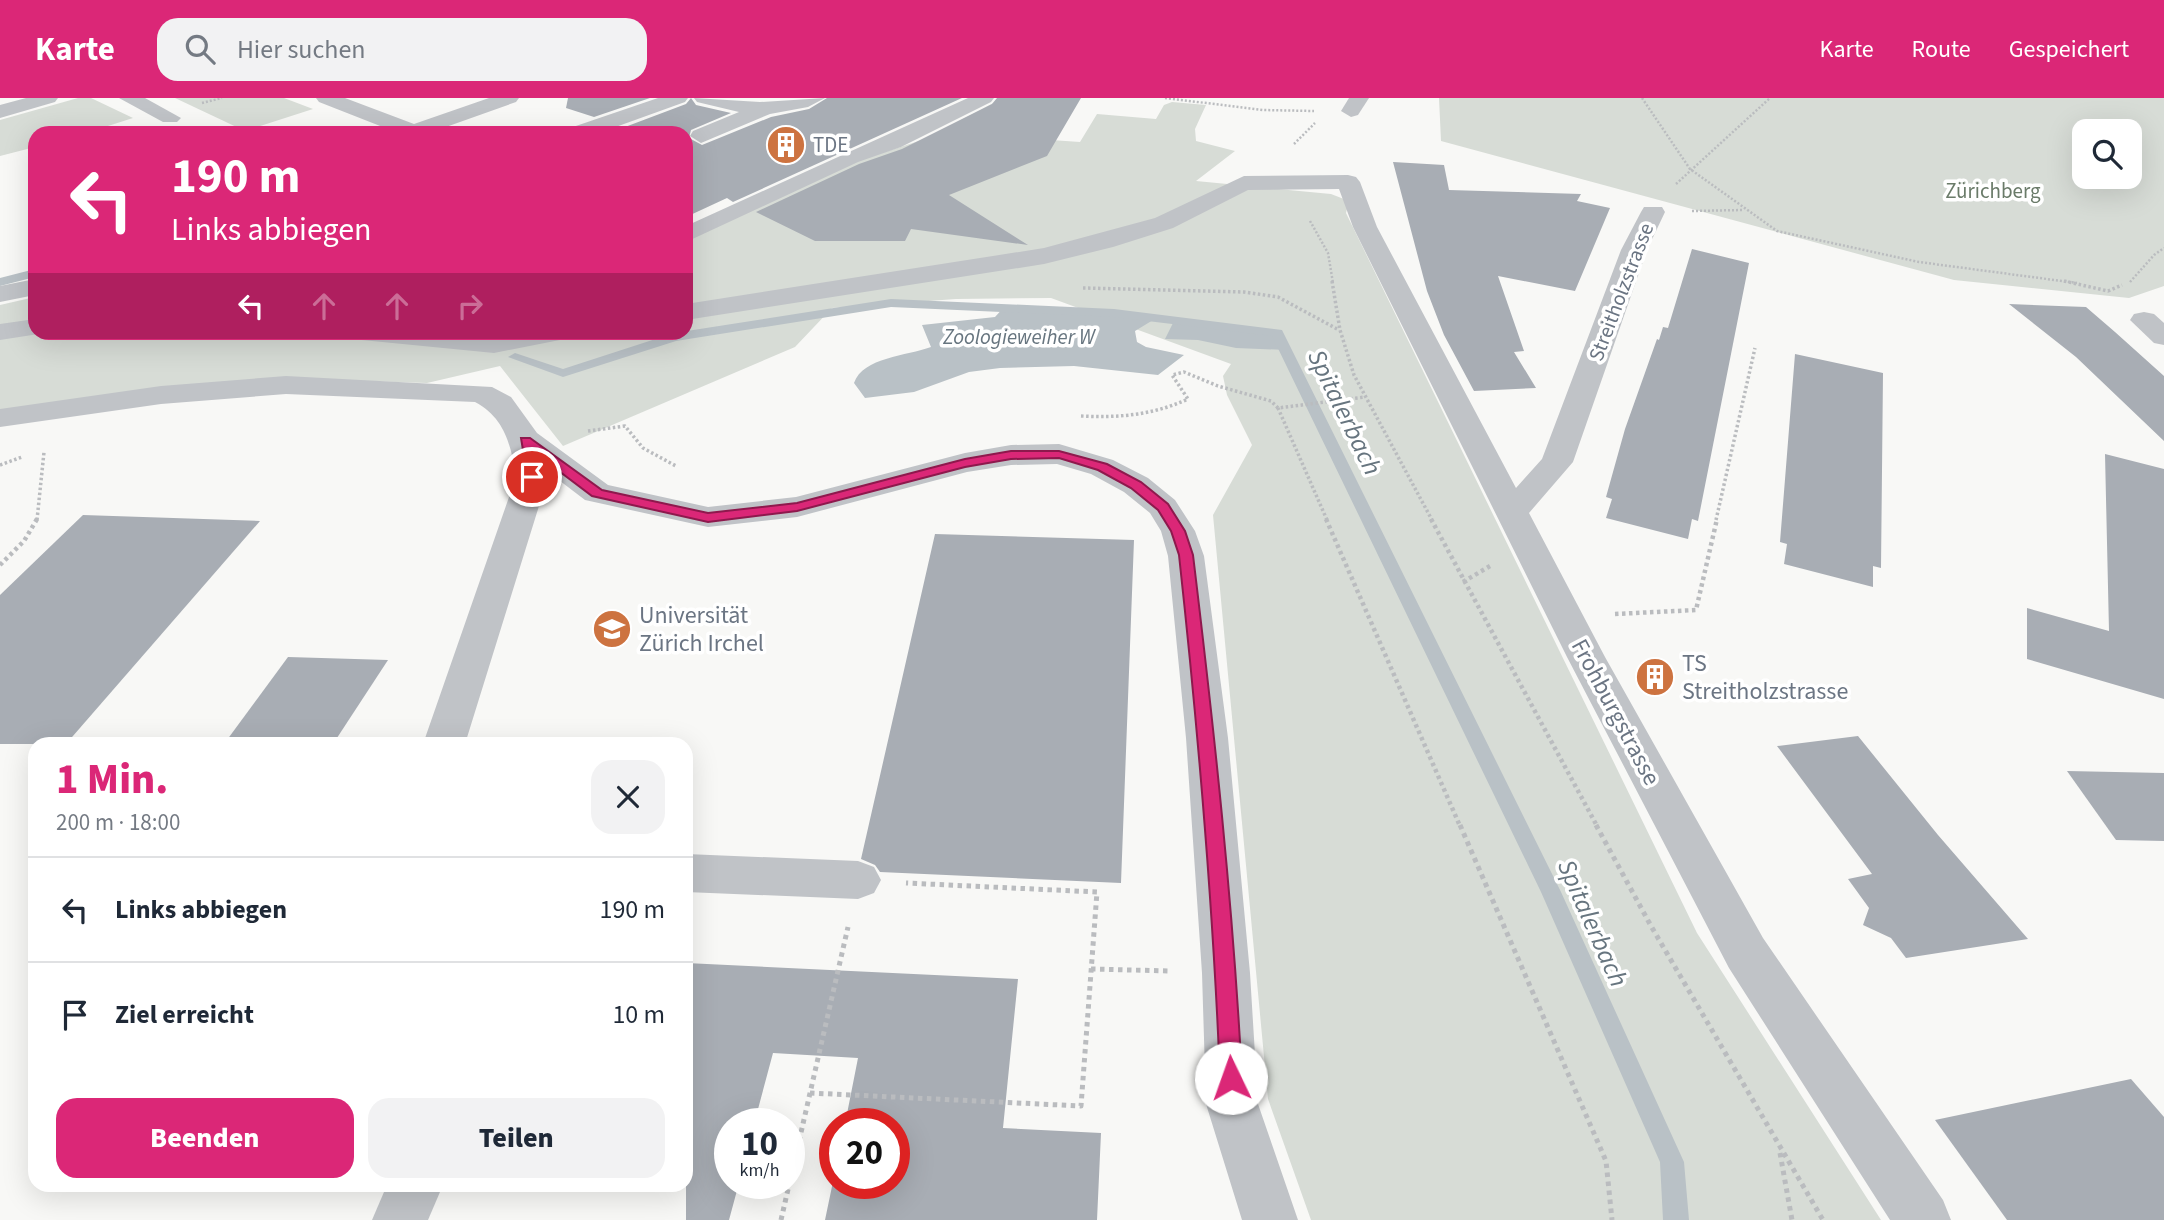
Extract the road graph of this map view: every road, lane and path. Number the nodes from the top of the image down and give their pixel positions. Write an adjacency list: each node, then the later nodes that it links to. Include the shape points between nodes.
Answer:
1 (48, 98): 14 (street)
2 (129, 98): 15 (street)
3 (326, 98): 16 (street)
4 (509, 98): 17 (street)
5 (678, 98): 18 (street)
6 (704, 98): 13 (street)
7 (815, 98): 13 (street)
8 (984, 98): 24 (street)
9 (1165, 98): 12 (path, via 1263,110)
10 (1642, 98): 20 (path)
11 (1770, 98): 20 (path, Streitholzstrasse)
12 (1355, 104)
13 (762, 110): 19 (street)
14 (0, 112)
15 (170, 118)
16 (400, 126)
17 (432, 126)
18 (598, 126)
19 (701, 136)
20 (1690, 170): 22 (path); 23 (path, Streitholzstrasse)
21 (1244, 183): 29 (street, via 1164,223 1044,256); 31 (path, via 1287,200 1309,218 1328,253); 42 (street, Frohburgstrasse, via 1348,182 1365,227)
22 (1745, 210): 23 (path); 25 (path, via 1777,231 1804,240 2108,291 2135,279 2153,254)
23 (1653, 212): 42 (street, Streitholzstrasse, via 1634,250 1557,462)
24 (693, 232)
25 (2164, 248)
26 (28, 288): 28 (street)
27 (1074, 288): 31 (path, via 1278,297)
28 (0, 294)
29 (693, 311)
30 (28, 328): 32 (street)
31 (1340, 330): 38 (path)
32 (0, 332)
33 (451, 340): 37 (street, via 477,368)
34 (468, 340): 35 (street, via 495,344)
35 (517, 340)
36 (1755, 348): 44 (path, via 1696,610)
37 (481, 393): 39 (street, via 286,385 161,395); 40 (street, via 500,403)
38 (1366, 397): 51 (path, via 1638,902); 56 (path, via 1278,408 1606,1161)
39 (0, 418)
40 (526, 440): 45 (street, via 532,477); 49 (street, via 597,493 708,517 797,507 1011,455 1059,454 1102,467 1136,485 1163,507 1186,555)
41 (46, 447): 43 (path, via 38,468 39,516 18,549)
42 (1512, 512): 44 (street, Frohburgstrasse)
43 (0, 565)
44 (1565, 617): 59 (street, Frohburgstrasse, via 1746,953)
45 (446, 737)
46 (693, 873): 47 (street)
47 (858, 880): 48 (path, via 1097,892); 50 (path)
48 (1091, 969): 49 (path); 50 (path, via 1081,1106)
49 (1226, 973): 55 (street, via 1232,1104)
50 (810, 1093): 54 (path)
51 (1779, 1149): 57 (path); 58 (path)
52 (412, 1192): 53 (street)
53 (400, 1220)
54 (781, 1220)
55 (1270, 1220)
56 (1612, 1220)
57 (1792, 1220)
58 (1823, 1220)
59 (1923, 1220)

